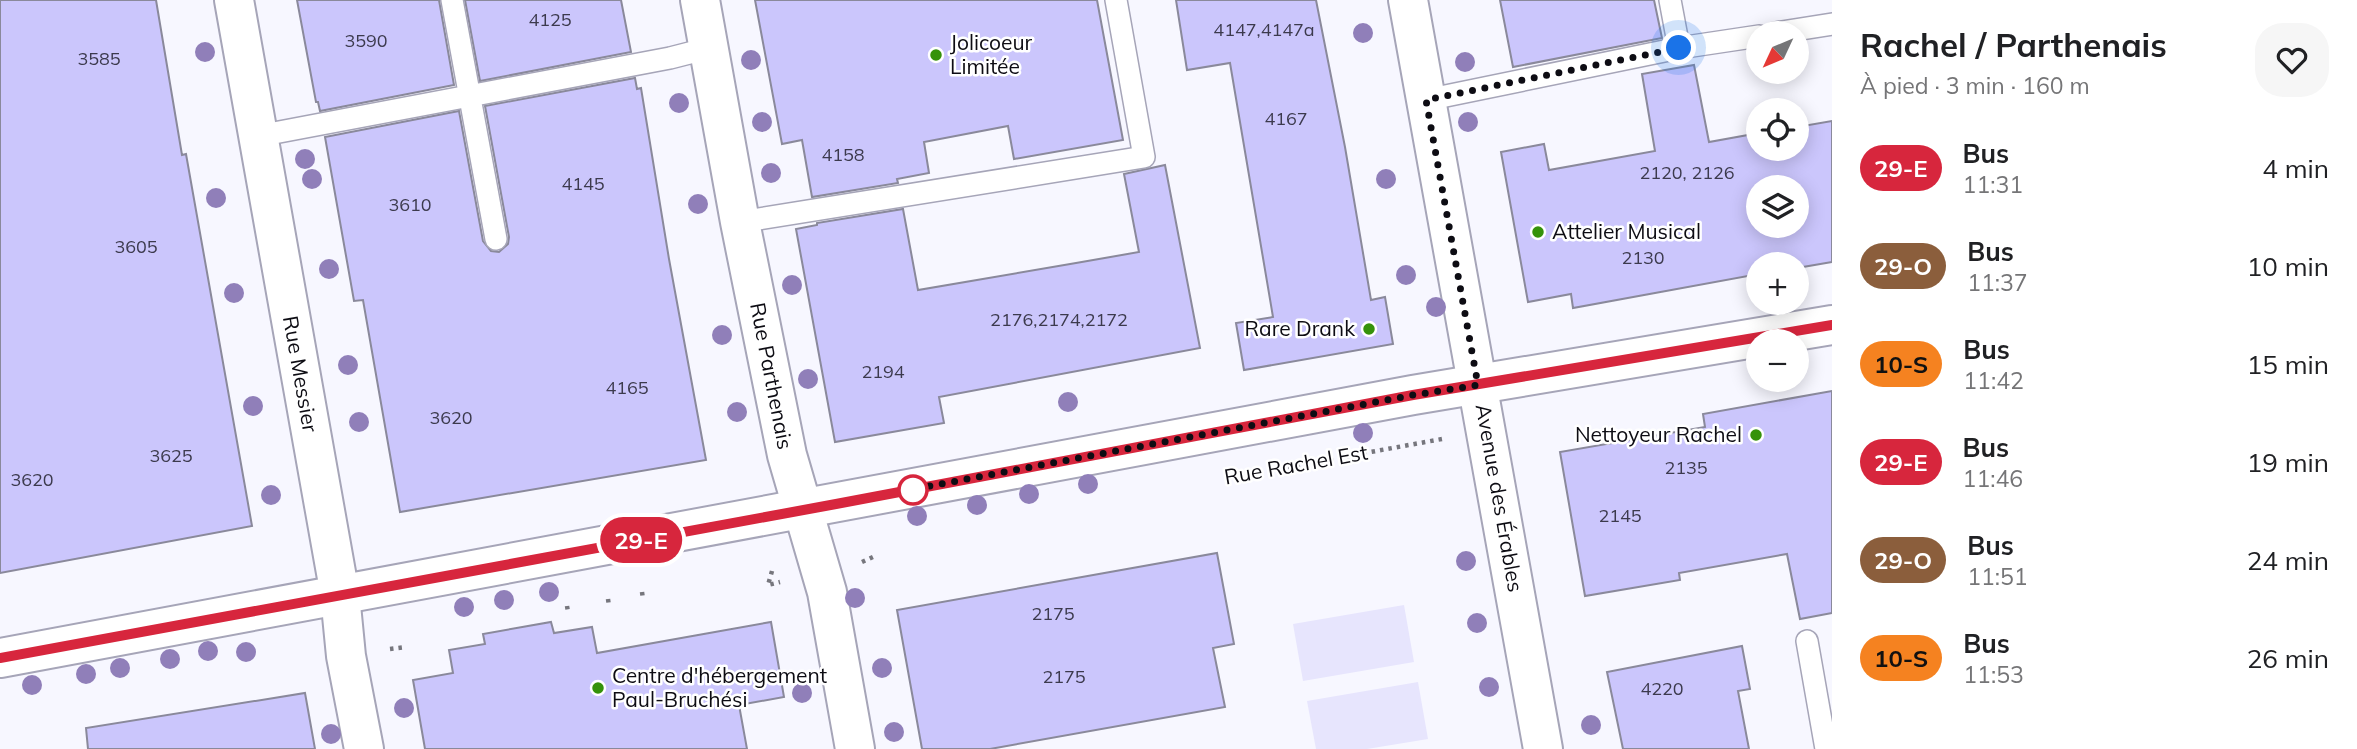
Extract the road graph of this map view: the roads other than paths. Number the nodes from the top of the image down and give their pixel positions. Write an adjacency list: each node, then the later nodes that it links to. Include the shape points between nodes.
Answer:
1 (234, 0): 14 (street, Rue Messier)
2 (452, 0): 12 (lane)
3 (700, 0): 10 (street, Rue Parthenais)
4 (1116, 0): 15 (lane, via 1144,157)
5 (1408, 0): 13 (street, Avenue des Érables)
6 (1670, 0): 11 (lane)
7 (1832, 24): 8 (lane)
8 (1810, 27)
9 (1746, 38): 11 (lane)
10 (709, 48): 12 (lane); 15 (street, Rue Parthenais)
11 (1679, 48): 13 (lane)
12 (469, 96): 14 (lane); 16 (lane)
13 (1426, 100): 18 (street, Avenue des Érables)
14 (258, 136): 20 (street, Rue Messier)
15 (740, 222): 19 (street, Rue Parthenais, via 787,455)
16 (496, 239)
17 (1832, 325): 18 (street)
18 (1478, 385): 19 (street); 25 (street, Avenue des Érables)
19 (804, 510): 20 (street); 24 (street, Rue Parthenais, via 827,592)
20 (340, 595): 22 (street); 23 (street, Rue Messier)
21 (1807, 640): 26 (lane)
22 (0, 658)
23 (364, 749)
24 (855, 749)
25 (1543, 749)
26 (1826, 749)

